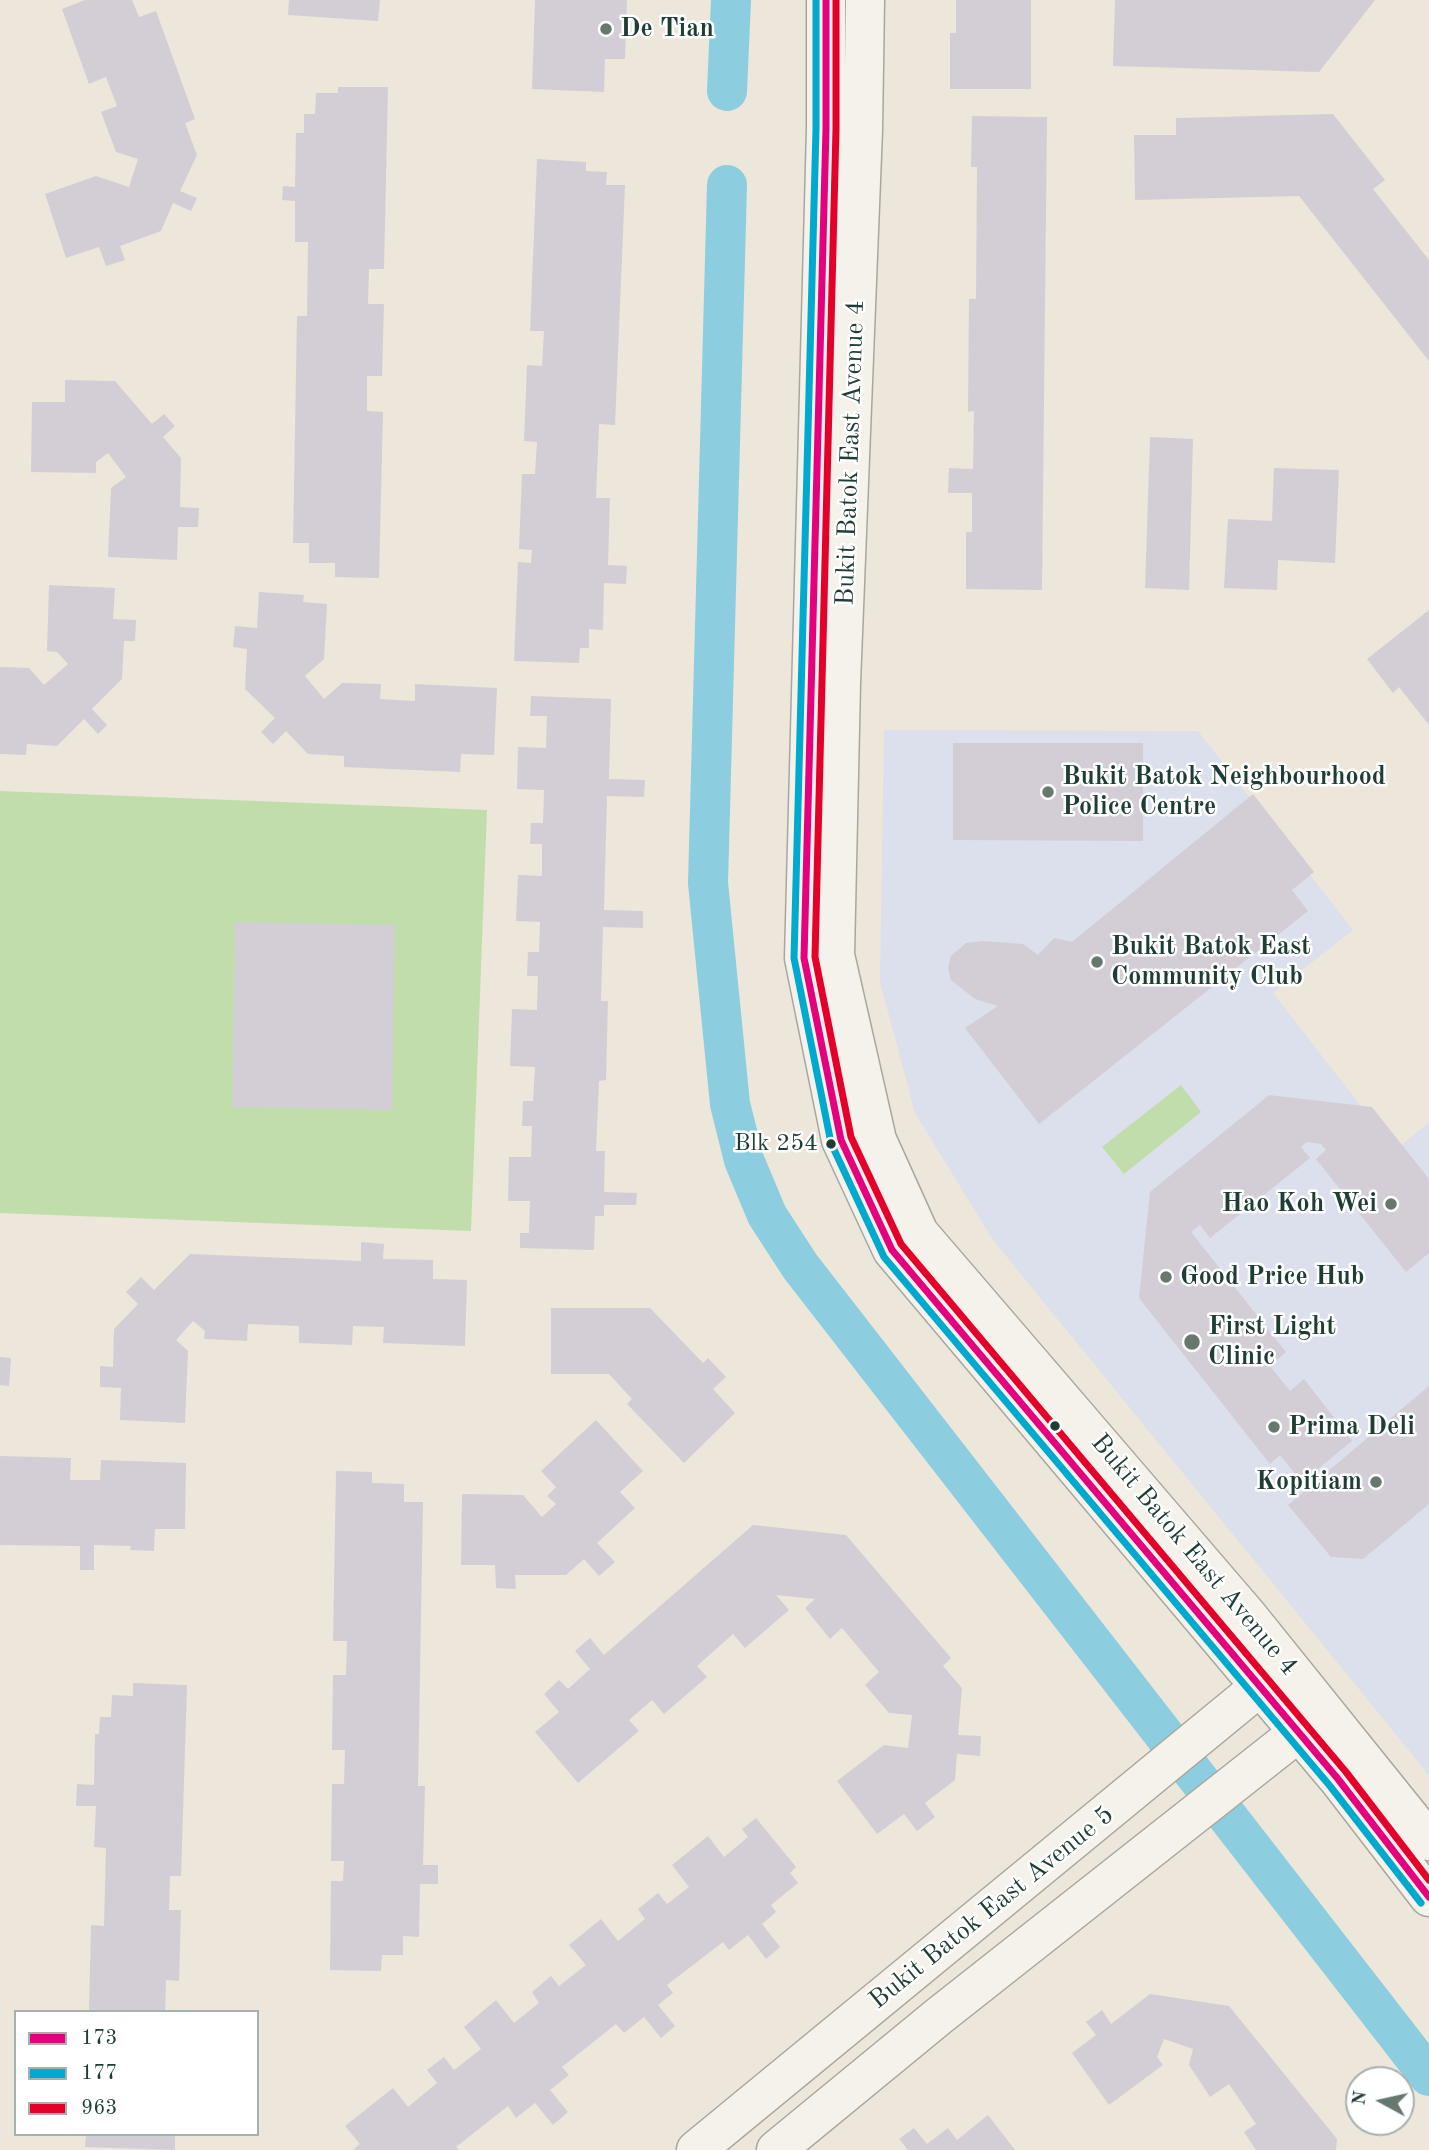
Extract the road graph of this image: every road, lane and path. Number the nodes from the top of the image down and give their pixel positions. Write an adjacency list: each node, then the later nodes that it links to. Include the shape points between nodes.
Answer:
1 (825, 0): 3 (street, Bukit Batok East Avenue 4, via 826,129 804,958 841,1140 892,1250)
2 (865, 0): 3 (street, Bukit Batok East Avenue 4, via 835,954 877,1140 919,1233)
3 (1273, 1676): 4 (street, Bukit Batok East Avenue 4); 7 (street, Bukit Batok East Avenue 5)
4 (1312, 1722): 5 (street, Bukit Batok East Avenue 4); 6 (street, Bukit Batok East Avenue 4); 8 (street, Bukit Batok East Avenue 5)
5 (1429, 1840)
6 (1429, 1897)
7 (696, 2150)
8 (776, 2150)

